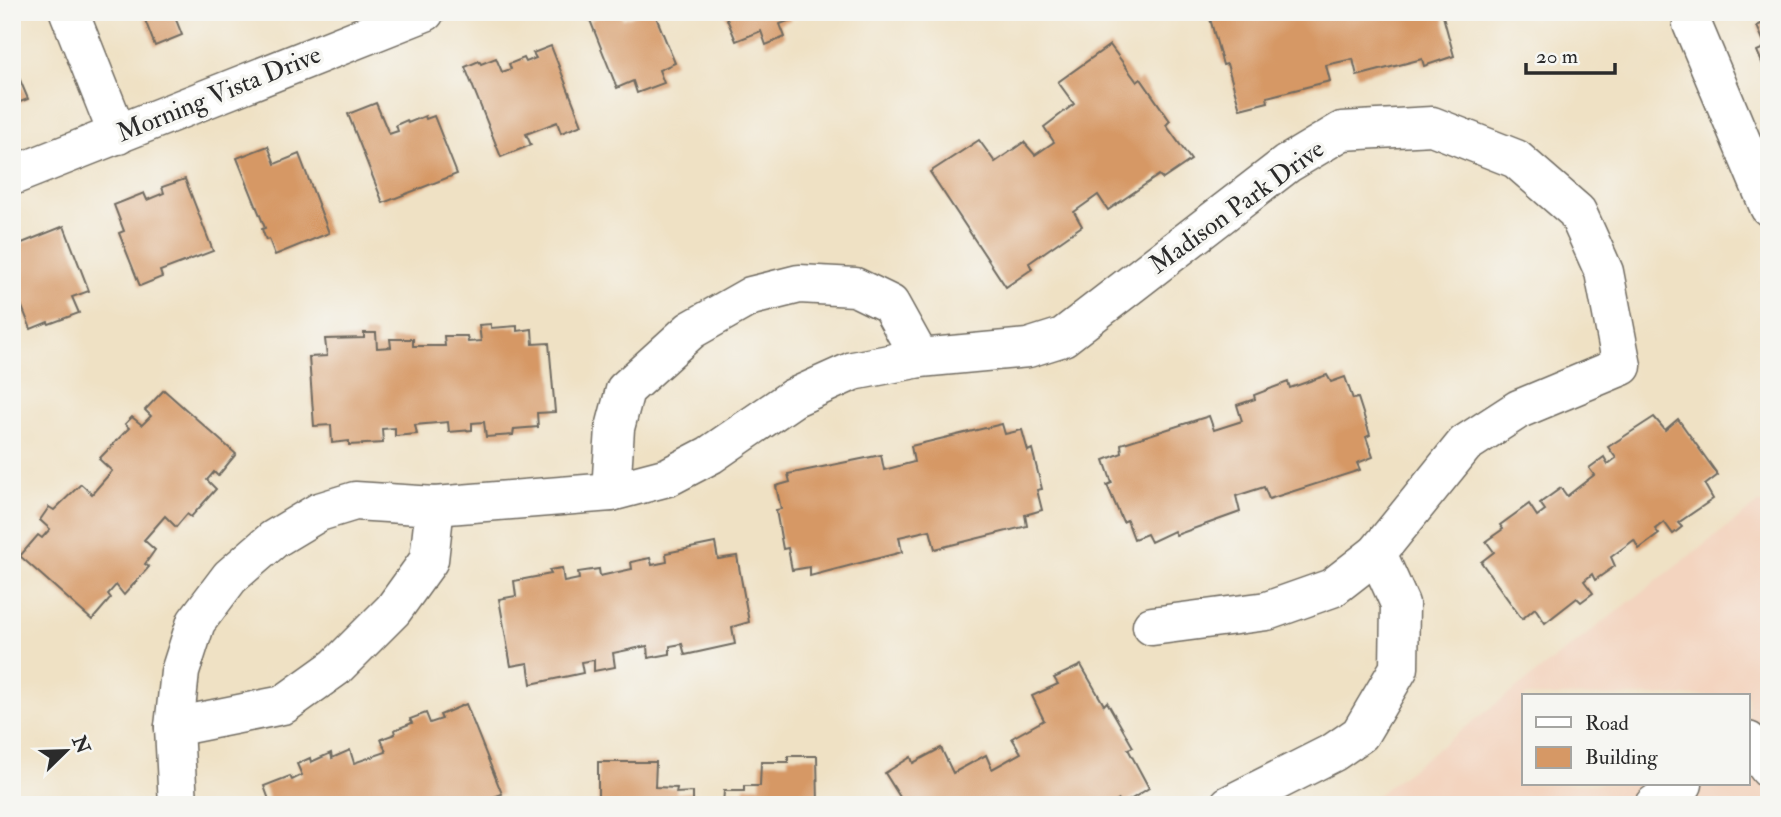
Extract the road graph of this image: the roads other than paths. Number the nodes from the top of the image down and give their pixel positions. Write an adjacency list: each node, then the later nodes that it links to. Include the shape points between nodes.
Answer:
1 (69, 12): 4 (street)
2 (425, 12): 4 (street, Morning Vista Drive)
3 (1695, 12): 6 (street, via 1692,24)
4 (118, 135): 5 (street, Morning Vista Drive)
5 (12, 176)
6 (1769, 207)
7 (920, 358): 8 (street, Madison Park Drive, via 853,371 793,398 710,455 667,477); 8 (street, via 890,304 855,287 799,284 751,296 691,330 625,390 615,428); 10 (street, Madison Park Drive, via 1028,348 1063,337 1287,164 1342,131 1432,126 1516,159 1577,212 1604,272 1622,366 1519,409 1465,444)
8 (611, 492): 9 (street, Madison Park Drive)
9 (435, 506): 12 (street, via 429,560 393,610 336,667 283,705); 12 (street, Madison Park Drive, via 355,501 319,512 274,539 230,577 196,622 180,672)
10 (1377, 553): 11 (street, Madison Park Drive, via 1332,588 1267,611); 17 (street, via 1400,604 1399,668 1360,734)
11 (1152, 626)
12 (174, 727): 16 (street, Madison Park Drive)
13 (1750, 744): 14 (street)
14 (1769, 769)
15 (1680, 786): 18 (street)
16 (178, 805)
17 (1229, 805)
18 (1654, 805)

